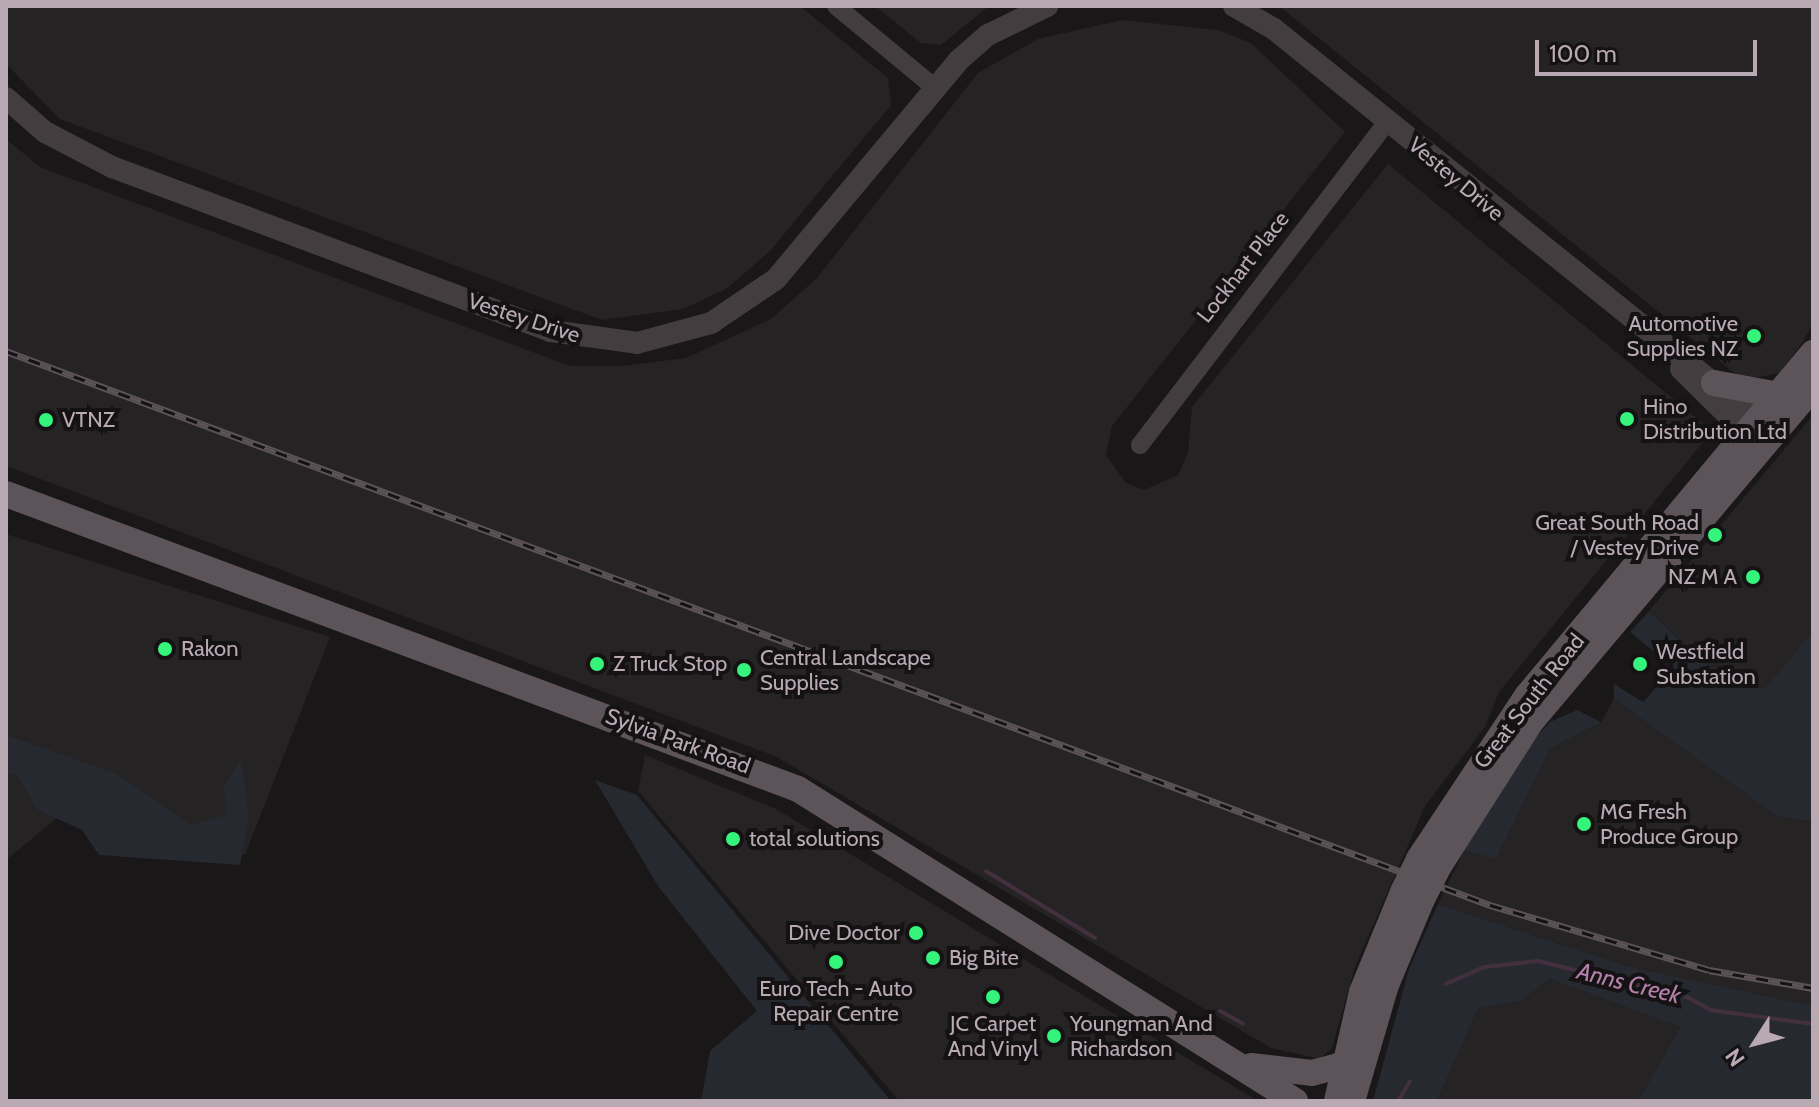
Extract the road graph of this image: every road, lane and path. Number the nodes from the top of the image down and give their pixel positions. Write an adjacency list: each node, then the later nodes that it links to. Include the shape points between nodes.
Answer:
1 (836, 6): 4 (street)
2 (1047, 6): 4 (street, Vestey Drive, via 988,35)
3 (1234, 6): 6 (street, Vestey Drive, via 1274,29)
4 (935, 88): 5 (street, Vestey Drive, via 782,275 711,323 637,343 551,331 112,167 45,132)
5 (6, 98)
6 (1387, 122): 8 (street, Vestey Drive); 13 (street, Lockhart Place)
7 (1813, 353): 11 (main road, Great South Road)
8 (1674, 358): 9 (street, Vestey Drive); 12 (street, Vestey Drive)
9 (1714, 383): 11 (main road); 12 (street, Vestey Drive)
10 (1813, 387): 12 (main road, Great South Road)
11 (1779, 395): 12 (main road, Great South Road)
12 (1761, 434): 17 (main road, Great South Road, bridge, via 1519,707)
13 (1140, 445)
14 (6, 494): 15 (main road, Sylvia Park Road)
15 (42, 507): 16 (main road); 18 (main road, Sylvia Park Road, via 769,775)
16 (6, 517)
17 (1412, 895): 19 (main road, Great South Road); 22 (main road, Great South Road)
18 (1243, 1065): 19 (main road, via 1312,1073); 20 (main road, Sylvia Park Road)
19 (1342, 1065): 21 (main road, Great South Road)
20 (1289, 1098)
21 (1337, 1101)
22 (1352, 1101)

